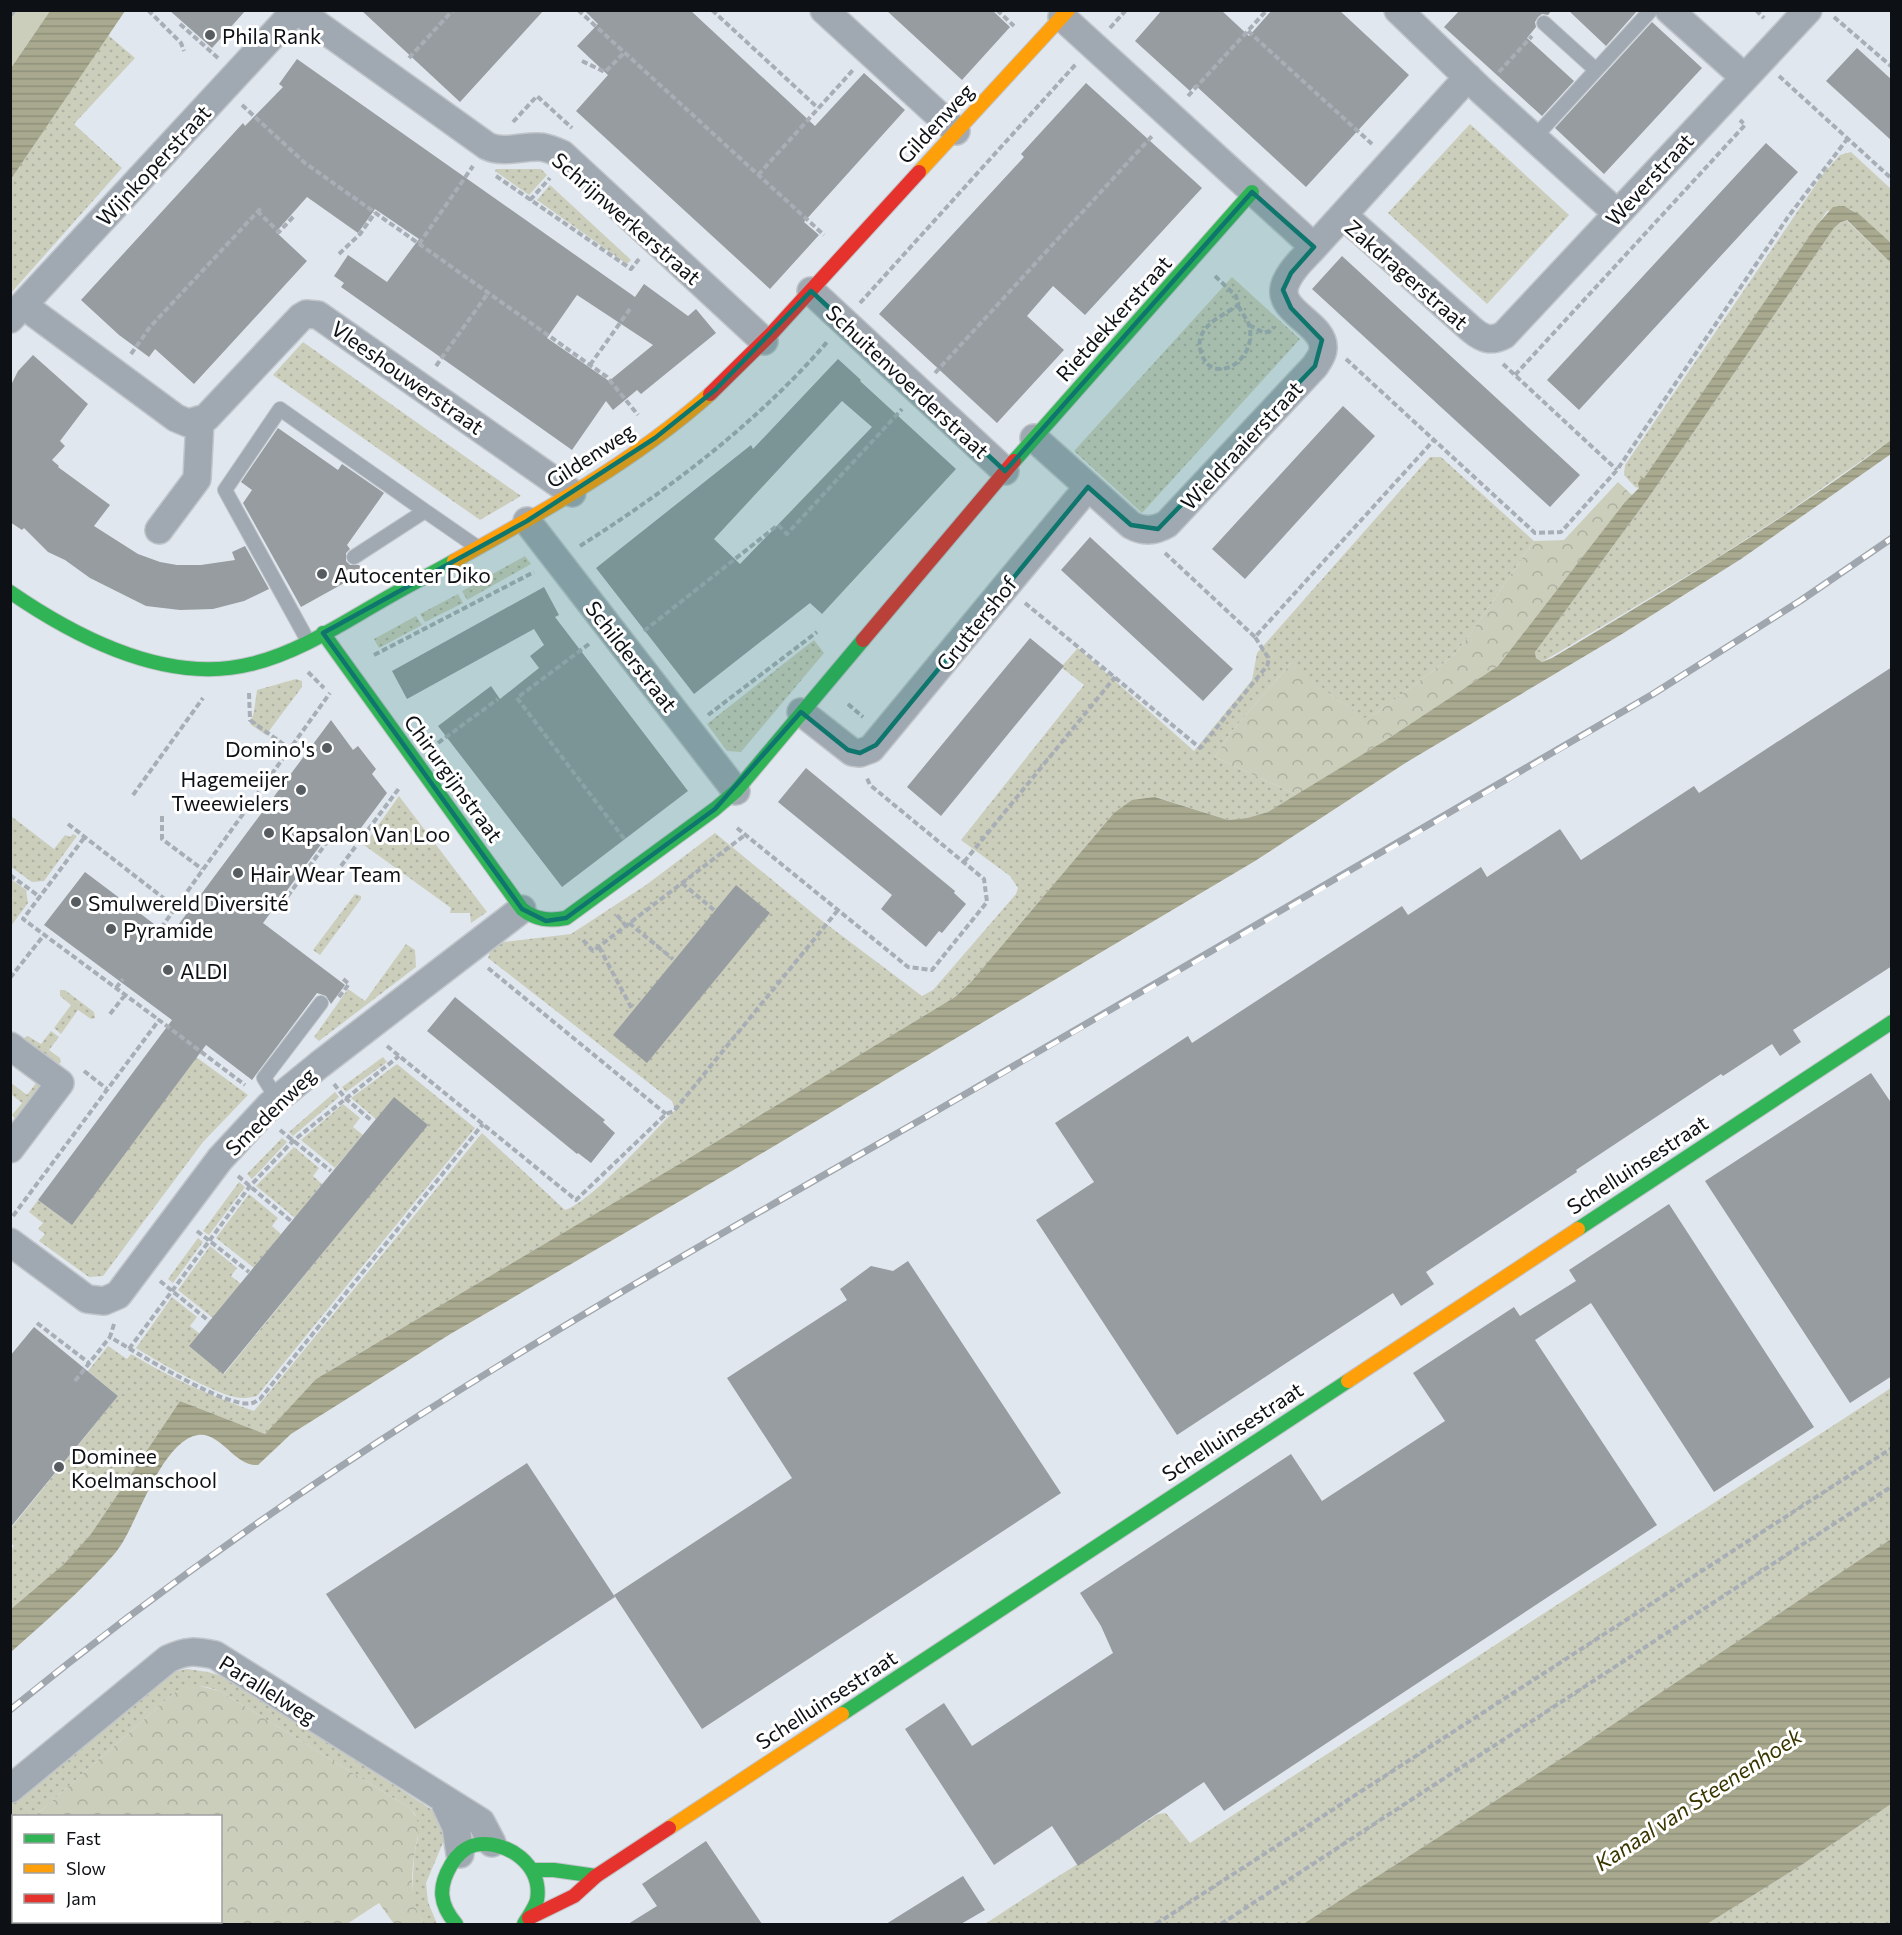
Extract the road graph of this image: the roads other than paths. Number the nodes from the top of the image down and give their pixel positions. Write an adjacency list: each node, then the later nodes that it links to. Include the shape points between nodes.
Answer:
1 (296, 10): 19 (street, Wijnkoperstraat); 21 (street, Schrijnwerkerstraat, via 493,148 537,147 562,154)
2 (824, 10): 12 (street)
3 (1652, 10): 10 (lane)
4 (1669, 10): 9 (street)
5 (1808, 10): 9 (street, Weverstraat)
6 (1065, 14): 12 (street, Gildenweg); 14 (street, Zakdragerstraat)
7 (1413, 16): 11 (street)
8 (1544, 23): 10 (lane)
9 (1753, 68): 15 (street, Weverstraat)
10 (1596, 70): 13 (lane)
11 (1475, 84): 13 (street); 16 (street, via 1390,162)
12 (956, 131): 18 (street, Gildenweg)
13 (1534, 138): 15 (street)
14 (1252, 192): 17 (street, Zakdragerstraat); 23 (street, Rietdekkerstraat)
15 (1617, 213): 20 (street, Weverstraat, via 1503,334)
16 (1343, 215): 17 (street, Zakdragerstraat); 20 (street, Zakdragerstraat)
17 (1314, 247): 25 (street, Wieldraaierstraat, via 1286,281 1284,295 1291,308 1322,340 1323,349 1315,366 1167,524 1150,530 1131,525)
18 (811, 291): 21 (street, Gildenweg); 24 (street, Schuitenvoerderstraat)
19 (17, 312): 22 (street, via 117,374 176,418 188,423)
20 (1487, 339)
21 (764, 341): 26 (street, Gildenweg, via 715,390 654,438)
22 (200, 421): 26 (street, Vleeshouwerstraat, via 295,322 306,314 318,315); 29 (street, via 197,479)
23 (1034, 438): 24 (street, Rietdekkerstraat); 25 (street)
24 (1005, 471): 35 (street)
25 (1088, 487): 35 (street, Gruttershof, via 871,749 860,753 848,750)
26 (572, 493): 28 (street, Gildenweg)
27 (425, 511): 30 (lane); 31 (lane); 34 (lane, via 280,409 225,490)
28 (527, 521): 30 (street, Gildenweg); 36 (street, Schilderstraat)
29 (159, 530)
30 (478, 549): 33 (street, Gildenweg)
31 (354, 557)
32 (10, 592): 34 (street, Gildenweg, via 81,638 156,662 232,668 267,659)
33 (323, 633): 34 (street, Gildenweg); 37 (street, Chirurgijnstraat)
34 (308, 641)
35 (801, 712): 36 (street)
36 (736, 791): 37 (street, via 566,918 546,921)
37 (522, 909): 41 (street, Smedenweg)
38 (321, 1003): 41 (lane, via 264,1078)
39 (1892, 1022): 49 (street, Schelluinsestraat)
40 (10, 1046): 42 (street, via 60,1083)
41 (270, 1106): 43 (street, Smedenweg, via 220,1159 118,1295 98,1302 82,1296)
42 (10, 1149)
43 (10, 1242)
44 (10, 1789): 45 (street, Parallelweg, via 168,1659 183,1652 199,1652 215,1656)
45 (443, 1799): 46 (street, Parallelweg, via 481,1822); 47 (street, via 456,1827)
46 (492, 1843): 47 (street); 48 (street, via 516,1851)
47 (460, 1854): 51 (street, via 442,1885 445,1908)
48 (532, 1870): 49 (street); 50 (street, via 537,1899)
49 (596, 1876): 50 (street, Schelluinsestraat, via 580,1893)
50 (527, 1921)
51 (456, 1924)

